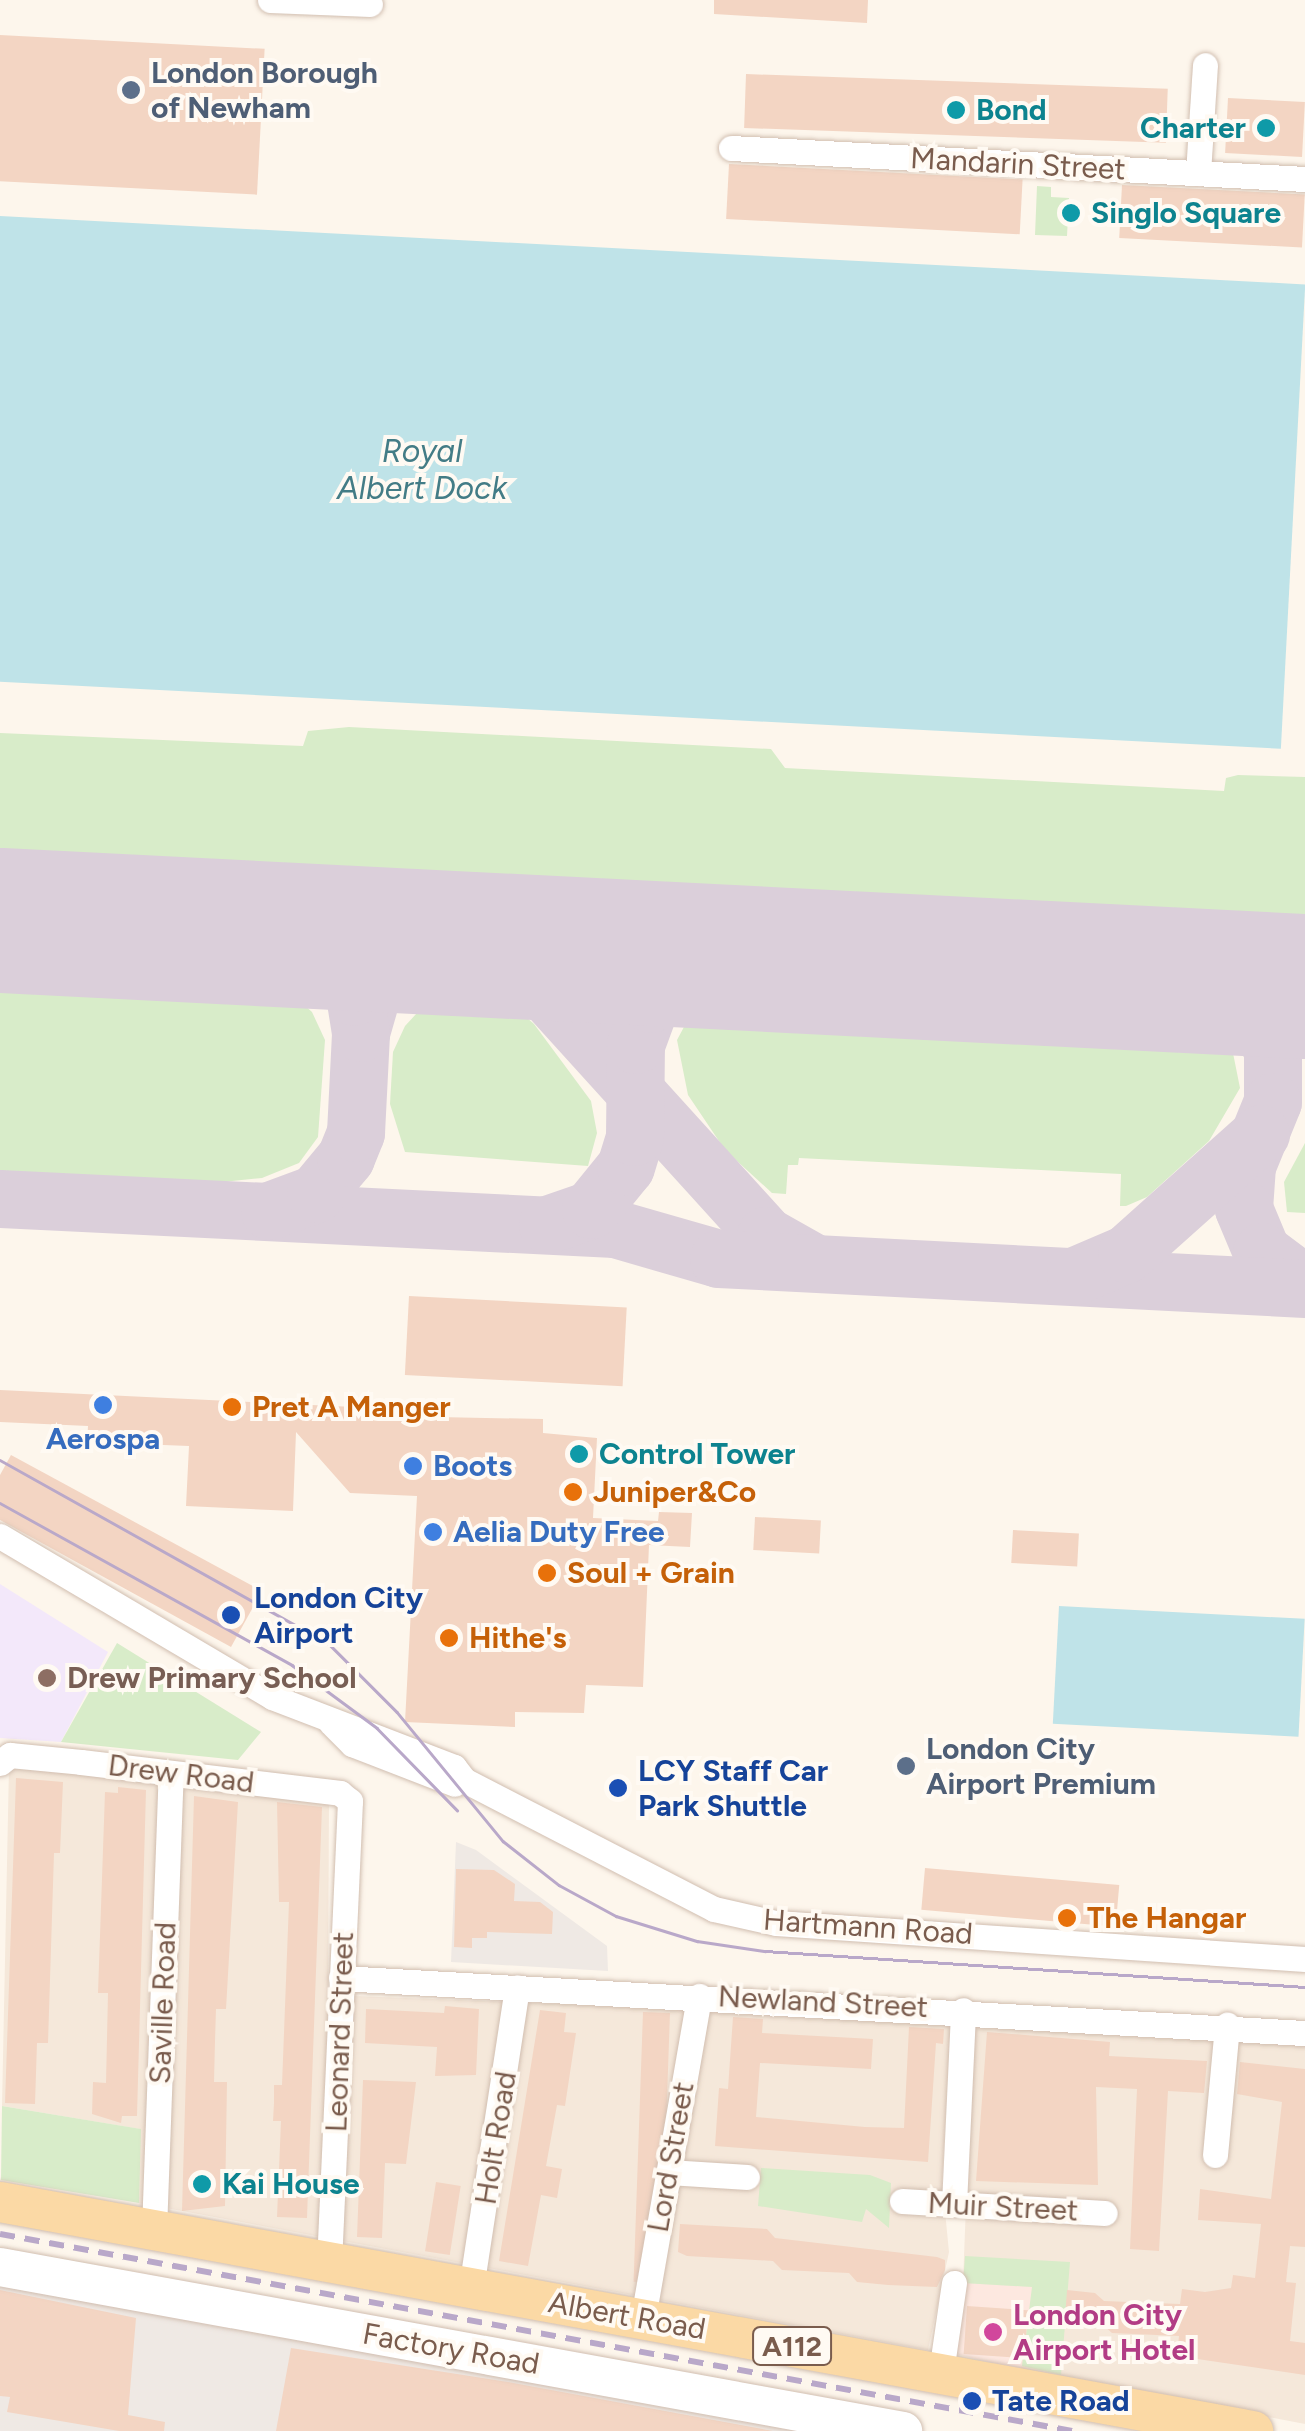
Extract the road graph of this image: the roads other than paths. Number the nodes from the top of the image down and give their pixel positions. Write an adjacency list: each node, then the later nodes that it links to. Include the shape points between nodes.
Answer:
1 (270, 0): 2 (street)
2 (370, 4)
3 (1205, 65): 5 (street)
4 (731, 148): 5 (street, Mandarin Street)
5 (1198, 173): 6 (street, Mandarin Street)
6 (1305, 179)
7 (0, 1536): 11 (street, Hartmann Road, via 240,1679 330,1723 359,1726 454,1767 464,1780 562,1826 668,1890 746,1918)
8 (5, 1760): 9 (street, Drew Road)
9 (170, 1775): 10 (street, Drew Road, via 340,1793); 25 (street, Saville Road)
10 (350, 1801): 12 (street, Leonard Street)
11 (1305, 1958)
12 (341, 1978): 13 (street, Newland Street); 26 (street, Leonard Street)
13 (517, 1987): 14 (street, Newland Street); 29 (street, Holt Road)
14 (699, 1996): 15 (street, Newland Street); 19 (street, Lord Street)
15 (964, 2010): 16 (street, Newland Street); 23 (street)
16 (1227, 2025): 17 (street, Newland Street); 18 (street)
17 (1305, 2033)
18 (1215, 2155)
19 (669, 2172): 20 (street); 30 (street, Lord Street)
20 (747, 2177)
21 (0, 2202): 25 (main road, Albert Road / A112)
22 (902, 2202): 23 (street, Muir Street)
23 (954, 2204): 24 (street, Muir Street)
24 (1105, 2212)
25 (154, 2230): 26 (main road, Albert Road / A112)
26 (330, 2262): 29 (main road, Albert Road / A112)
27 (0, 2268): 32 (street, Factory Road)
28 (954, 2282): 31 (street)
29 (471, 2288): 30 (main road, Albert Road / A112)
30 (643, 2318): 31 (main road, Albert Road / A112)
31 (941, 2372): 33 (main road, Albert Road / A112)
32 (902, 2431)
33 (1254, 2431)

